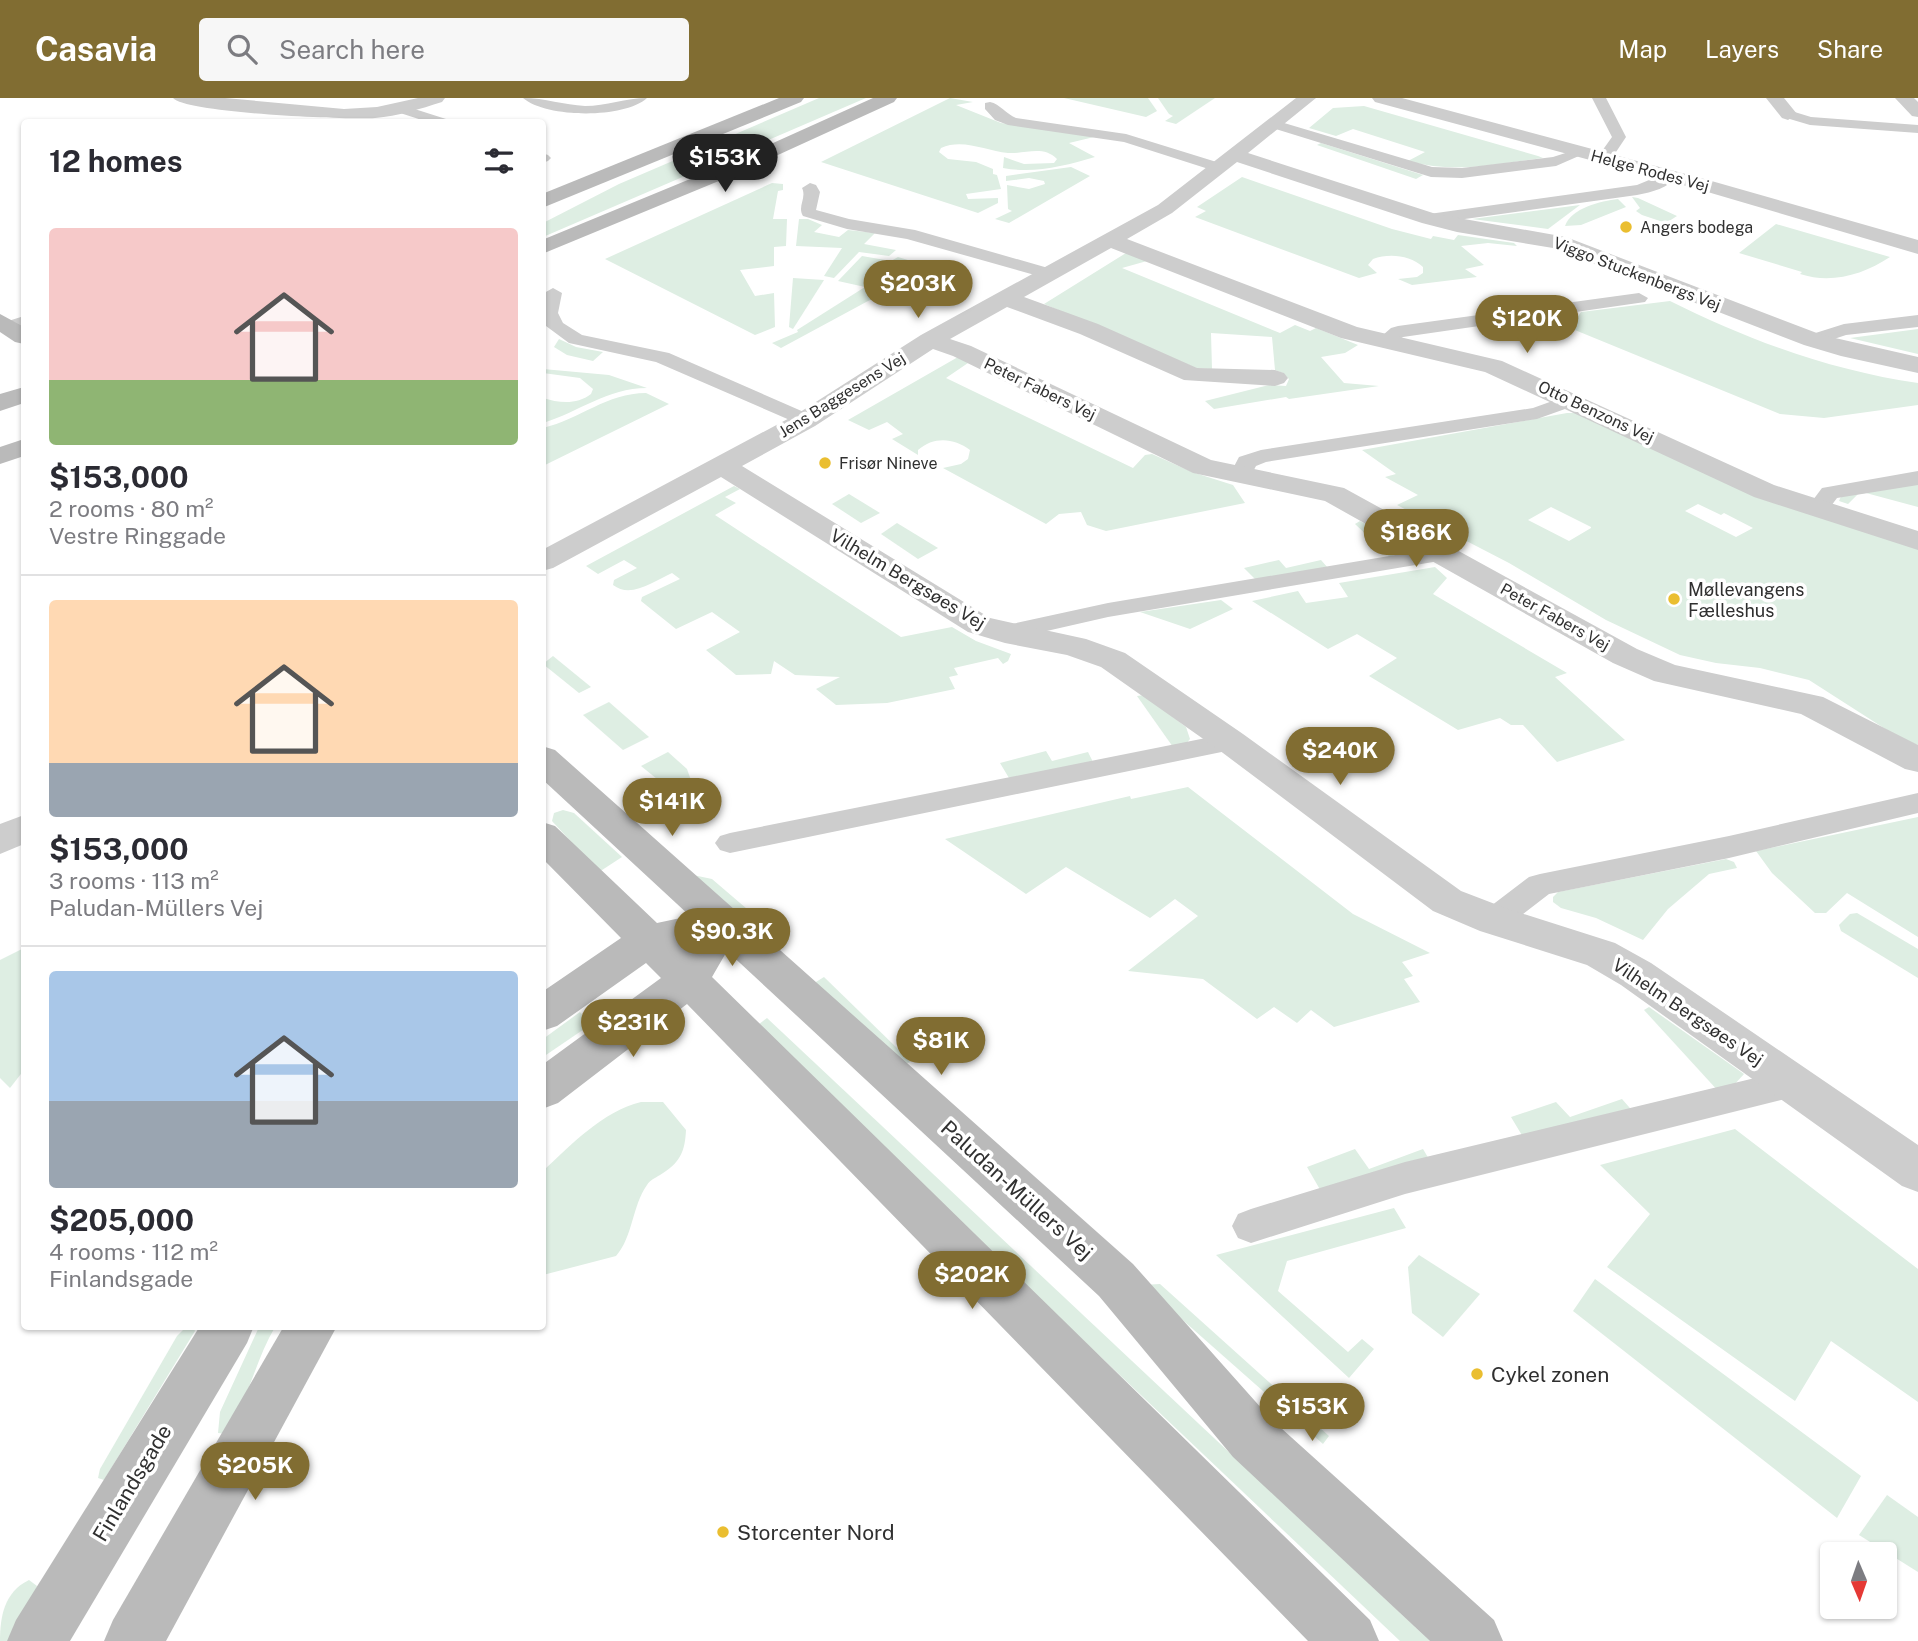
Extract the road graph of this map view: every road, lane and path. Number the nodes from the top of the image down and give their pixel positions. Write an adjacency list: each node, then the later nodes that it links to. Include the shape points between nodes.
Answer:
1 (182, 98): 13 (street, via 330,114)
2 (436, 98): 13 (street)
3 (530, 98): 4 (lane, via 591,112)
4 (640, 98)
5 (795, 98): 24 (street)
6 (888, 98): 27 (street)
7 (1307, 98): 17 (street, Jens Baggesens Vej)
8 (1381, 98): 19 (street, Helge Rodes Vej)
9 (1599, 98): 20 (lane, via 1619,137)
10 (1775, 98): 15 (street)
11 (1904, 98): 14 (street)
12 (990, 106): 21 (lane, via 1013,122 1126,138)
13 (402, 109): 16 (lane)
14 (1918, 112)
15 (1788, 114): 18 (lane, via 1810,121)
16 (432, 119)
17 (1274, 124): 19 (lane, via 1431,172 1462,173 1556,161); 21 (street, Jens Baggesens Vej)
18 (1918, 129)
19 (1581, 152): 20 (street, Helge Rodes Vej)
20 (1605, 158): 22 (street, Helge Rodes Vej)
21 (1226, 161): 25 (street, Viggo Stuckenbergs Vej); 26 (street, Jens Baggesens Vej, via 1165,209)
22 (1671, 176): 25 (lane, via 1637,190); 28 (street, Helge Rodes Vej)
23 (810, 188): 29 (lane, via 810,213 909,234)
24 (546, 200)
25 (1429, 219): 35 (street, Viggo Stuckenbergs Vej, via 1558,242)
26 (1111, 240): 29 (street, Jens Baggesens Vej); 36 (street, Otto Benzons Vej)
27 (546, 246)
28 (1918, 247)
29 (1049, 274): 31 (street, Jens Baggesens Vej)
30 (553, 293): 42 (lane, via 549,313 555,326 576,339 662,357)
31 (1006, 298): 34 (street, Jens Baggesens Vej); 38 (street, via 1193,375)
32 (1639, 298): 36 (lane, via 1398,332)
33 (1918, 321): 35 (lane, via 1844,330)
34 (930, 340): 42 (street, Jens Baggesens Vej); 46 (street, Peter Fabers Vej, via 962,351 1203,467)
35 (1813, 341): 37 (street, Viggo Stuckenbergs Vej)
36 (1384, 342): 40 (street, Otto Benzons Vej, via 1493,366)
37 (1918, 365)
38 (1275, 378)
39 (21, 396): 41 (street)
40 (1572, 400): 46 (lane, via 1538,413 1261,456 1247,462); 48 (street, Otto Benzons Vej, via 1764,491)
41 (0, 403)
42 (806, 420): 45 (street, Jens Baggesens Vej)
43 (21, 448): 44 (street)
44 (0, 456)
45 (723, 466): 51 (street, Jens Baggesens Vej); 52 (street, Vilhelm Bergsøes Vej, via 979,625)
46 (1240, 476): 50 (street, Peter Fabers Vej, via 1334,494)
47 (1918, 478): 48 (lane, via 1830,493)
48 (1818, 508): 49 (street, Otto Benzons Vej)
49 (1918, 541)
50 (1443, 554): 52 (lane, via 1108,610); 54 (street, Peter Fabers Vej, via 1656,669 1811,705)
51 (546, 560)
52 (1007, 632): 53 (street, Vilhelm Bergsøes Vej, via 1074,646 1113,660)
53 (1231, 742): 60 (lane); 61 (street, Vilhelm Bergsøes Vej, via 1447,901)
54 (1918, 760)
55 (546, 762): 62 (street, Paludan-Müllers Vej)
56 (1918, 803): 61 (lane, via 1540,885)
57 (21, 830): 59 (street)
58 (546, 839): 63 (street)
59 (0, 840)
60 (730, 843)
61 (1494, 920): 66 (street, Vilhelm Bergsøes Vej, via 1601,954)
62 (723, 924): 63 (street); 64 (street); 75 (street, Paludan-Müllers Vej, via 1116,1280 1252,1438)
63 (648, 942): 64 (street); 65 (street)
64 (688, 981): 67 (street); 74 (street)
65 (546, 1011)
66 (1793, 1083): 68 (street, Vilhelm Bergsøes Vej); 69 (lane, via 1405,1178)
67 (546, 1087)
68 (1918, 1171)
69 (1251, 1226)
70 (227, 1330): 72 (street, Finlandsgade)
71 (310, 1330): 73 (street)
72 (37, 1641)
73 (134, 1641)
74 (1349, 1641)
75 (1473, 1641)

